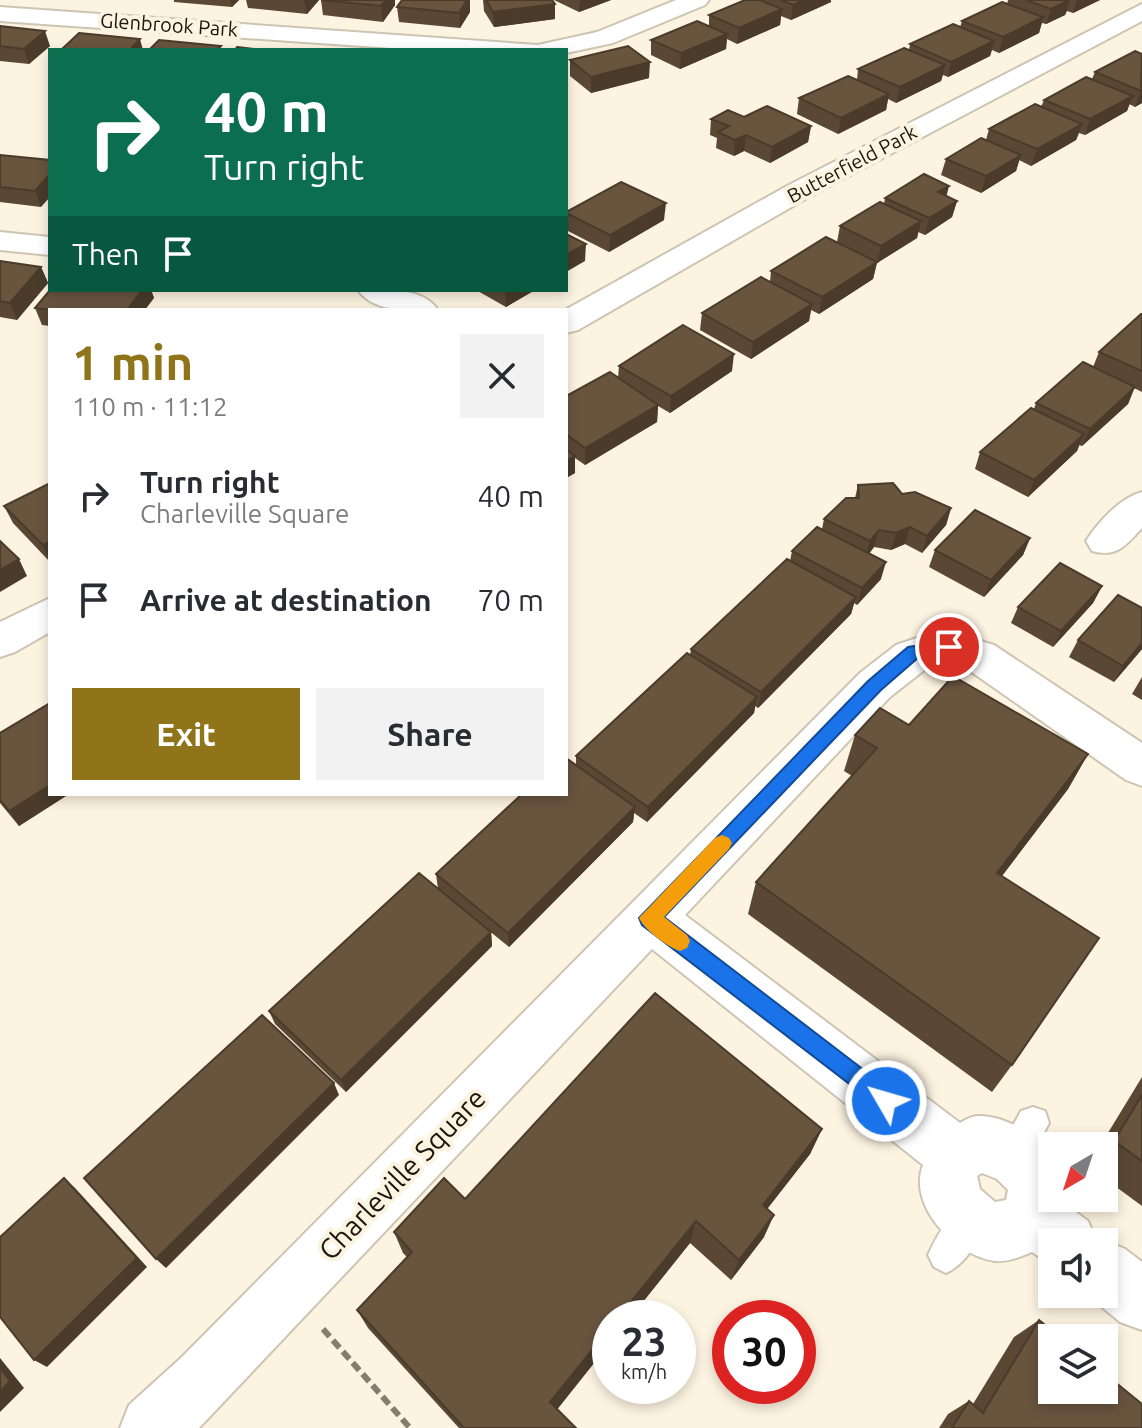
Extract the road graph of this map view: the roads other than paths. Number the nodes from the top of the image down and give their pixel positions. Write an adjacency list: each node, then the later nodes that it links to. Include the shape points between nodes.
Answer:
1 (102, 0): 5 (street)
2 (697, 0): 7 (street, via 604,38)
3 (1142, 11): 12 (street, Butterfield Park, via 1115,37 797,192)
4 (0, 14): 5 (street, Glenbrook Park)
5 (79, 19): 6 (street, Glenbrook Park)
6 (500, 48)
7 (556, 48)
8 (0, 241): 9 (street)
9 (48, 246)
10 (379, 292): 11 (street)
11 (417, 308)
12 (568, 322)
13 (1142, 505): 14 (street)
14 (1106, 541)
15 (48, 614): 16 (street)
16 (0, 641)
17 (1142, 767): 18 (street, Charleville Square, via 979,656 949,647 915,651 875,685)
18 (650, 918): 19 (street); 24 (street, Charleville Square)
19 (956, 1155): 20 (street, via 976,1144 1002,1147 1024,1139 1036,1204); 21 (street, via 948,1180 958,1208 958,1238)
20 (1050, 1228)
21 (1038, 1229)
22 (1118, 1281): 23 (street)
23 (1142, 1300)
24 (152, 1428)

